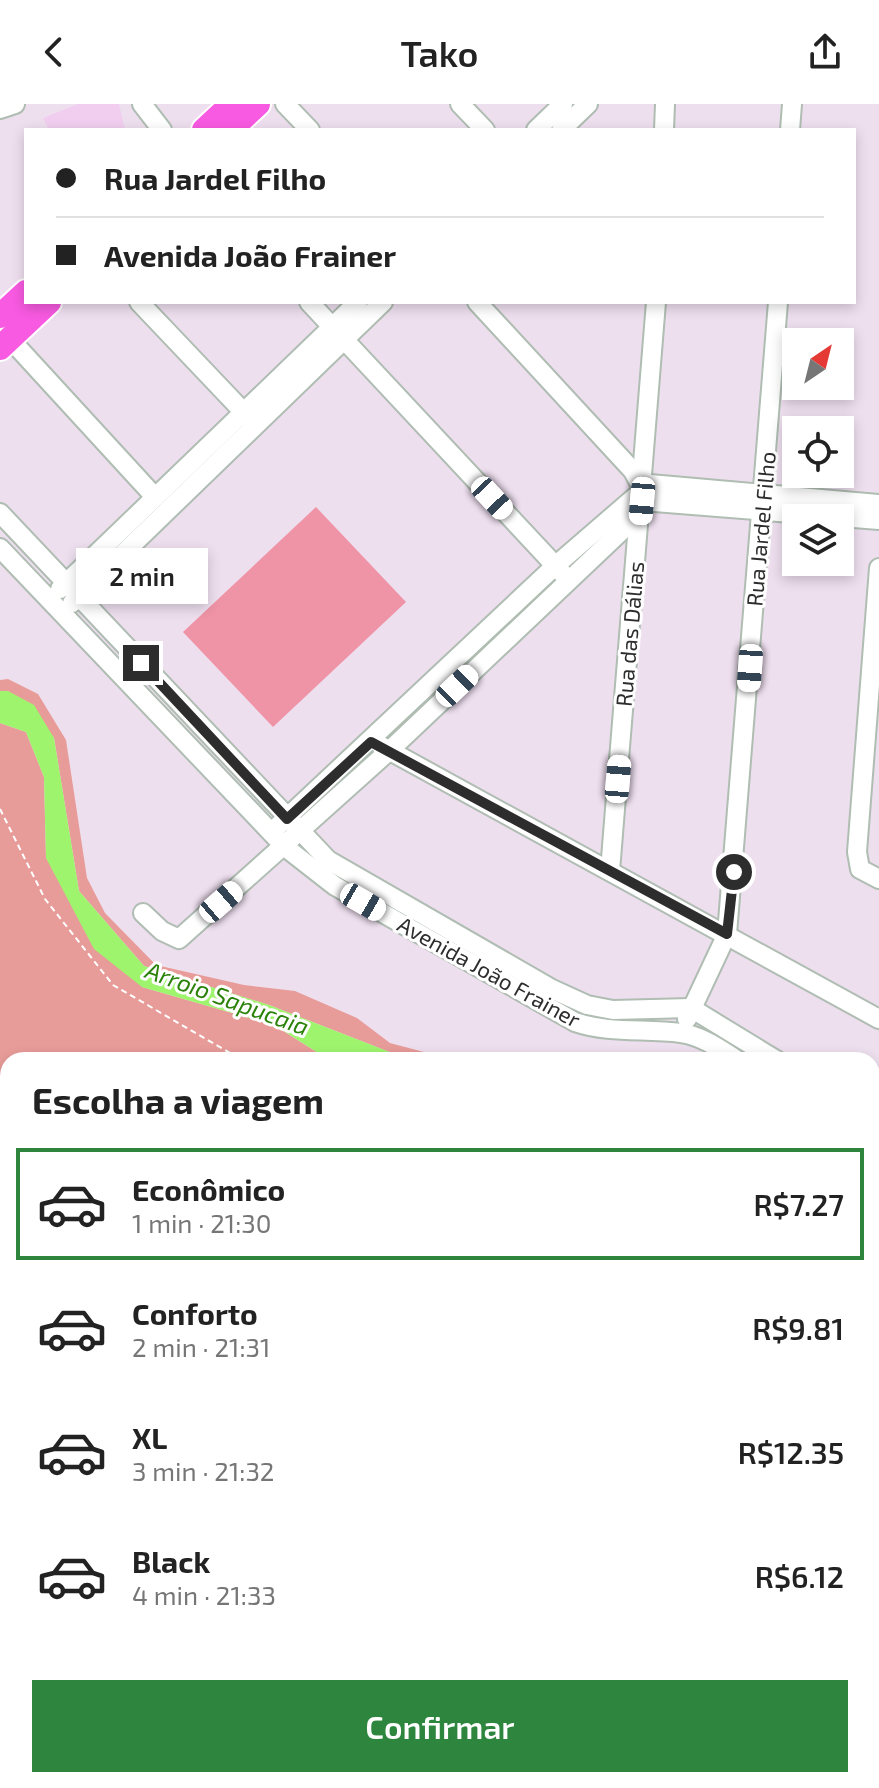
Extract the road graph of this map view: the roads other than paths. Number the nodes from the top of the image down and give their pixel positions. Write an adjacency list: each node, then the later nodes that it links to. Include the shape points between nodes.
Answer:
1 (15, 104): 11 (street)
2 (142, 104): 12 (street)
3 (232, 104): 13 (main road)
4 (258, 104): 14 (main road)
5 (285, 104): 15 (street)
6 (460, 104): 16 (street)
7 (563, 104): 17 (street)
8 (588, 104): 18 (street)
9 (665, 104): 19 (street)
10 (792, 104): 20 (street)
11 (0, 109)
12 (160, 128)
13 (206, 128)
14 (232, 128)
15 (308, 128)
16 (483, 128)
17 (538, 128)
18 (563, 128)
19 (664, 128)
20 (790, 128)
21 (44, 304): 29 (main road)
22 (141, 304): 31 (street)
23 (311, 304): 30 (street)
24 (357, 304): 30 (street)
25 (380, 304): 30 (street)
26 (479, 304): 32 (street, via 633,471)
27 (778, 304): 34 (street, Rua Jardel Filho)
28 (652, 306): 32 (street, Rua das Dálias)
29 (10, 317): 33 (street)
30 (338, 333): 31 (street); 39 (street)
31 (250, 419): 33 (street); 42 (street)
32 (642, 494): 34 (street); 39 (street); 41 (street, via 634,519); 49 (street, Rua das Dálias)
33 (155, 497): 42 (street)
34 (763, 503): 35 (street); 37 (street); 52 (street, Rua Jardel Filho)
35 (879, 504)
36 (0, 513): 42 (street, Avenida João Frainer)
37 (879, 520)
38 (0, 548): 43 (street, Avenida João Frainer)
39 (555, 566): 41 (street); 44 (street)
40 (879, 568): 50 (street, via 857,852 860,869)
41 (569, 579): 45 (street)
42 (73, 590): 43 (street); 46 (street, Avenida João Frainer)
43 (55, 606): 47 (street, Avenida João Frainer)
44 (371, 742): 45 (street); 46 (street)
45 (390, 750): 46 (street); 49 (street)
46 (294, 826): 47 (street); 48 (street); 53 (street, Avenida João Frainer, via 349,875 587,1005 613,1010)
47 (270, 832): 48 (street, Avenida João Frainer)
48 (285, 847): 51 (street, via 179,939); 55 (street, Avenida João Frainer, via 335,886 575,1022 594,1029)
49 (610, 871): 52 (street)
50 (879, 879)
51 (143, 913)
52 (727, 934): 53 (street, Rua Jardel Filho); 54 (street)
53 (691, 1008): 55 (street, Rua Jardel Filho); 57 (street)
54 (879, 1019)
55 (682, 1033): 56 (street, Avenida João Frainer)
56 (725, 1052)
57 (763, 1052)

